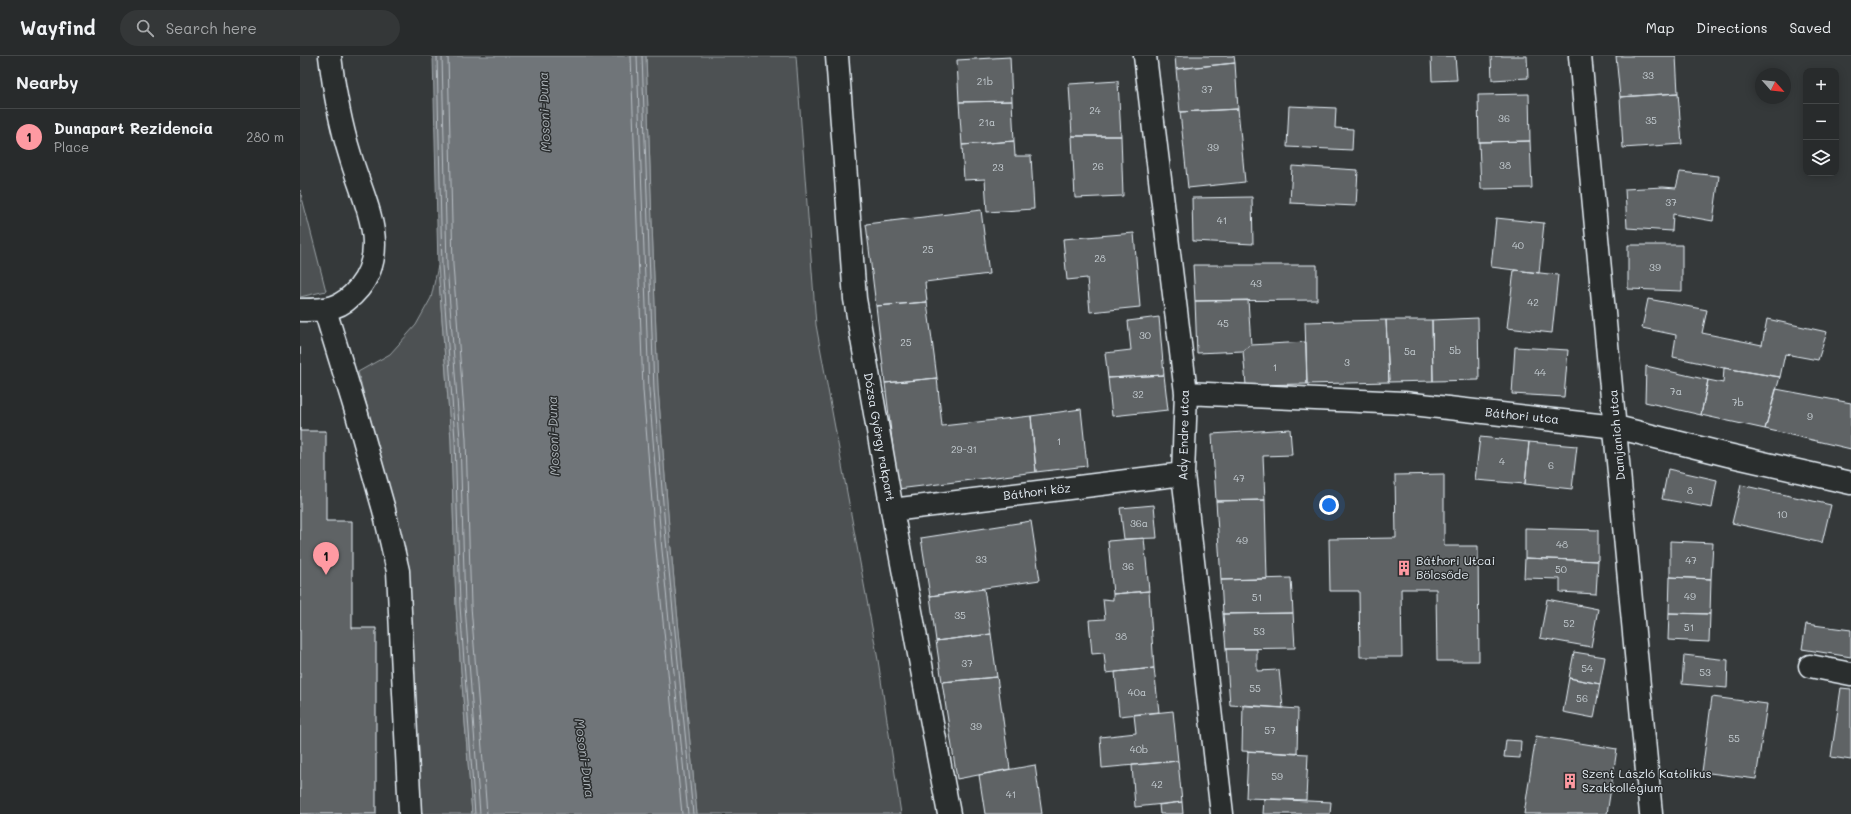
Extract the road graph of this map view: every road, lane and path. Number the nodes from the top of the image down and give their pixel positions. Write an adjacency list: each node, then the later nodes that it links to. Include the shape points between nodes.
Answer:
1 (330, 56): 6 (street, via 341,123 372,223 375,249 368,276 353,296 334,308)
2 (837, 56): 11 (street, Dózsa György rakpart, via 856,299)
3 (1145, 56): 7 (street, Ady Endre utca)
4 (1580, 56): 8 (street, Damjanich utca)
5 (300, 310): 6 (street)
6 (325, 310): 14 (street, via 382,502 398,571)
7 (1186, 393): 8 (street, Báthori utca, via 1404,403); 9 (street, Ady Endre utca)
8 (1616, 427): 10 (street, Báthori utca); 17 (street, Damjanich utca)
9 (1183, 474): 11 (street, Báthori köz); 16 (street, Ady Endre utca)
10 (1851, 483)
11 (892, 510): 15 (street, Dózsa György rakpart)
12 (1810, 666): 13 (street)
13 (1851, 674)
14 (410, 814)
15 (949, 814)
16 (1222, 814)
17 (1651, 814)

